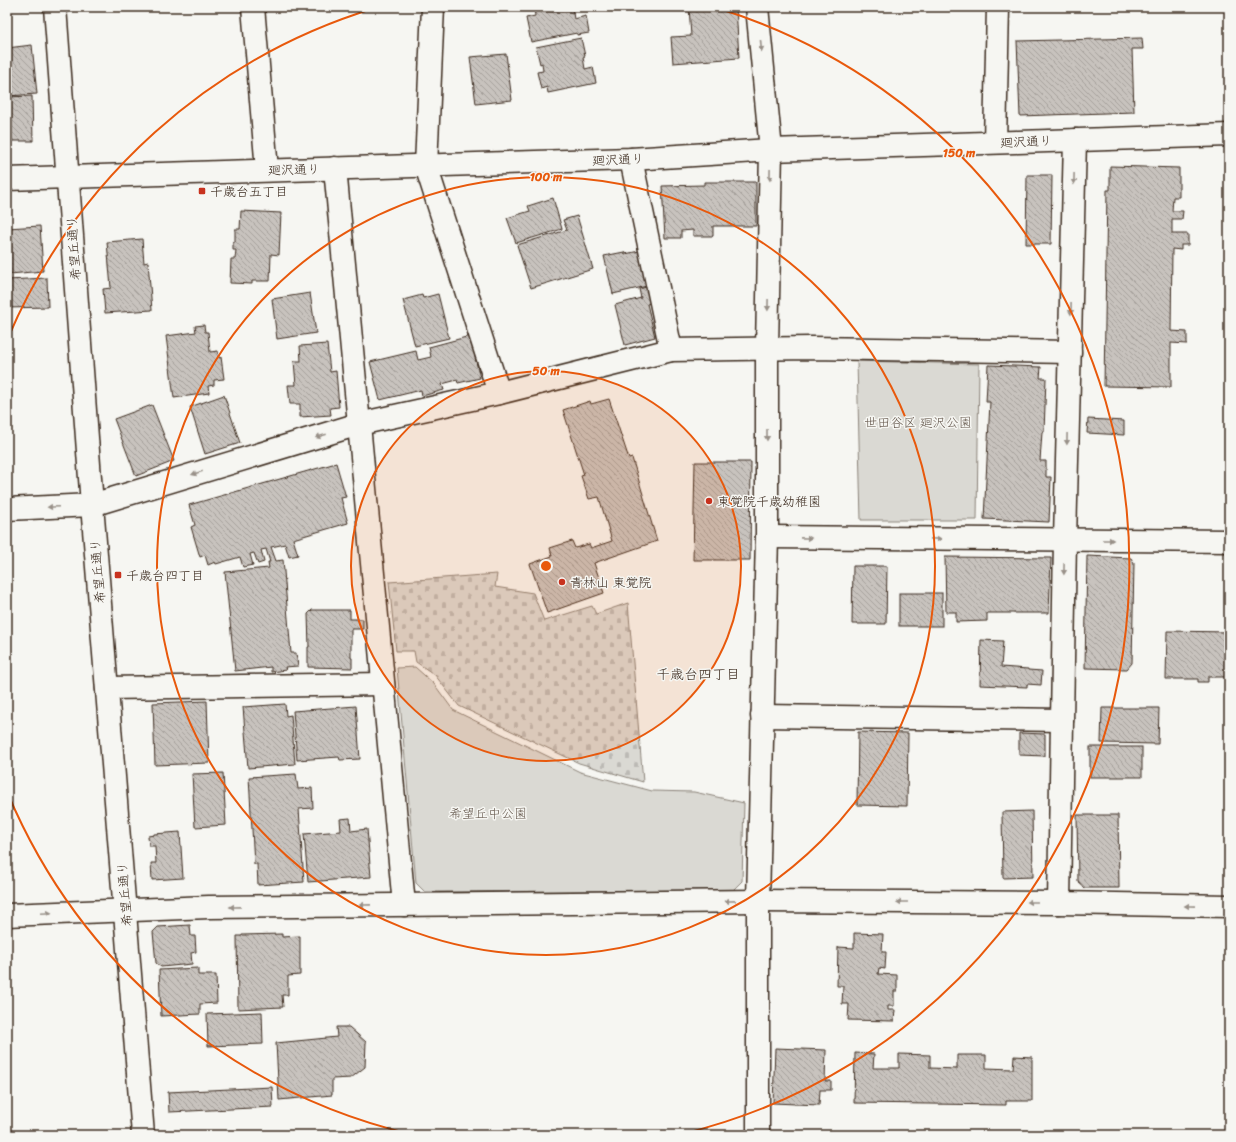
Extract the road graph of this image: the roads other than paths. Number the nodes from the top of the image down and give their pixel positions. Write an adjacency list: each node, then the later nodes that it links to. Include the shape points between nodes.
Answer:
1 (55, 7): 14 (street, 希望丘通り)
2 (253, 7): 13 (street)
3 (433, 7): 11 (street)
4 (757, 7): 9 (street, one-way to 9)
5 (998, 7): 8 (street)
6 (1229, 135): 7 (street, 廻沢通り)
7 (1075, 140): 8 (street, 廻沢通り); 18 (street, one-way to 18)
8 (995, 142): 9 (street, 廻沢通り)
9 (771, 150): 10 (street, 廻沢通り); 16 (street, one-way to 16)
10 (631, 159): 11 (street, 廻沢通り); 17 (street)
11 (426, 166): 12 (street, 廻沢通り); 19 (street)
12 (335, 168): 13 (street, 廻沢通り); 20 (street)
13 (267, 170): 14 (street, 廻沢通り)
14 (68, 176): 15 (street, 廻沢通り); 21 (street, 希望丘通り)
15 (7, 179)
16 (767, 348): 17 (street); 18 (street); 23 (street, one-way to 23)
17 (671, 350): 19 (street)
18 (1070, 352): 24 (street, one-way to 24)
19 (499, 393): 20 (street)
20 (359, 424): 21 (street, one-way to 21); 26 (street)
21 (92, 505): 22 (street, one-way to 22); 27 (street, 希望丘通り)
22 (7, 509)
23 (767, 538): 24 (street, one-way to 24); 28 (street)
24 (1065, 540): 25 (street, one-way to 25); 29 (street, one-way to 29)
25 (1229, 541)
26 (383, 684): 27 (street); 32 (street)
27 (107, 688): 34 (street, 希望丘通り)
28 (762, 716): 29 (street); 30 (street)
29 (1062, 720): 31 (street)
30 (758, 901): 31 (street, one-way to 30); 32 (street, one-way to 32); 37 (street)
31 (1058, 903): 33 (street, one-way to 31)
32 (404, 905): 34 (street, one-way to 34)
33 (1229, 906)
34 (125, 910): 35 (street, one-way to 34); 36 (street, 希望丘通り)
35 (7, 915)
36 (143, 1135)
37 (758, 1135)

